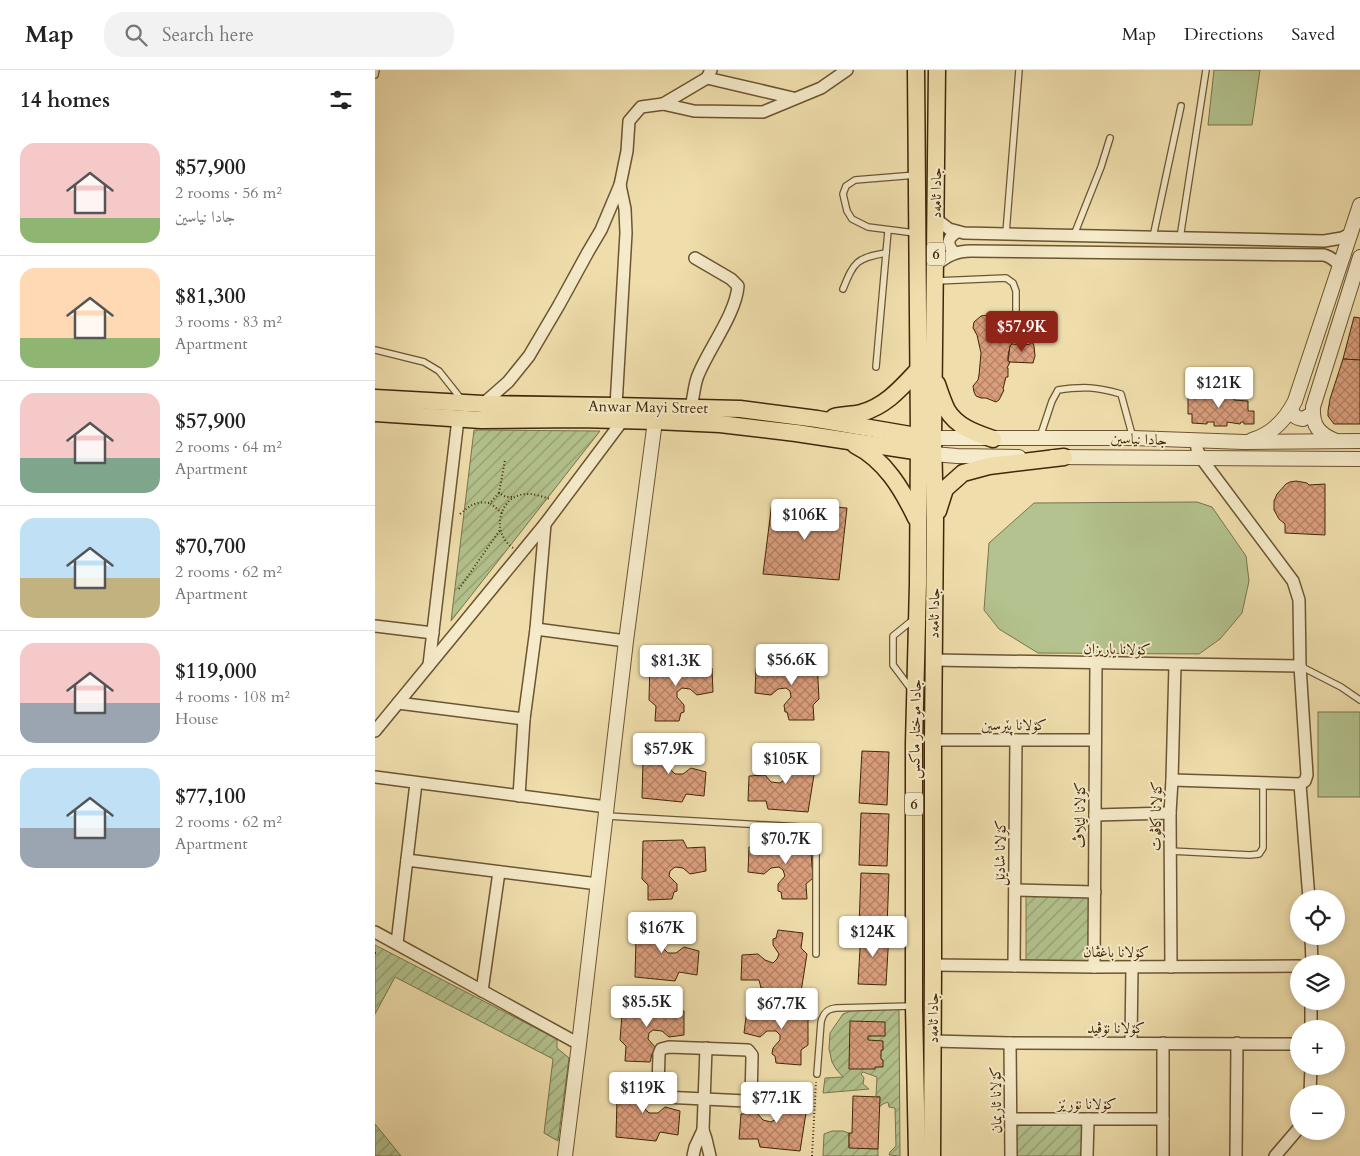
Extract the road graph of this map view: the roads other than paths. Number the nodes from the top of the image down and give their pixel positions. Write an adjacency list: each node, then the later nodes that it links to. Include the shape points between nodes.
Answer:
1 (376, 70): 8 (lane)
2 (847, 70): 9 (street, via 821,88)
3 (916, 70): 13 (main road, جادا ئامەد / 6)
4 (937, 70): 16 (main road, جادا ئامەد / 6)
5 (1019, 70): 20 (lane)
6 (1206, 70): 24 (lane)
7 (709, 74): 9 (street); 10 (street)
8 (375, 75)
9 (793, 98): 10 (street, via 763,112 694,110)
10 (663, 104): 14 (street, via 641,107 629,121)
11 (1181, 106): 23 (lane)
12 (1110, 138): 22 (lane)
13 (917, 175): 17 (lane, via 855,180 846,186 843,194 852,219 868,228); 19 (main road, جادا ئامەد / 6)
14 (620, 184): 41 (street, via 601,230 529,356 508,382); 45 (street, via 626,233)
15 (1360, 205): 21 (street)
16 (936, 219): 18 (street); 32 (main road, جادا ئامەد / 6)
17 (888, 231): 19 (lane); 26 (lane)
18 (957, 232): 20 (street); 27 (street, via 949,242)
19 (917, 233): 37 (main road, جادا ئامەد / 6)
20 (1006, 233): 22 (street)
21 (1350, 234): 25 (street); 31 (street)
22 (1074, 235): 23 (street)
23 (1153, 237): 24 (street)
24 (1180, 238): 25 (street)
25 (1324, 241): 28 (street, via 1327,248)
26 (886, 253): 33 (lane, via 861,259 852,267); 36 (lane)
27 (955, 253): 28 (street); 32 (street, via 944,258)
28 (1324, 255): 31 (street, via 1336,260)
29 (1360, 257): 46 (street)
30 (695, 258): 42 (street, via 738,286 732,309 698,375)
31 (1340, 266): 43 (street)
32 (935, 273): 34 (lane, via 1006,278 1013,283 1016,291); 38 (main road, جادا ئامەد / 6)
33 (843, 289)
34 (1015, 335)
35 (375, 350): 40 (lane, via 424,362 439,371)
36 (875, 367)
37 (918, 370): 48 (main road, via 893,396 876,407); 58 (main road, جادا ئامەد / 6)
38 (934, 376): 52 (main road, via 948,411 960,425); 58 (main road, جادا ئامەد / 6)
39 (375, 398): 40 (main road, Anwar Mayi Street)
40 (464, 403): 41 (main road, Anwar Mayi Street)
41 (483, 404): 45 (main road, Anwar Mayi Street)
42 (691, 407): 45 (main road, Anwar Mayi Street); 48 (main road, Anwar Mayi Street, via 740,409)
43 (1291, 409): 46 (street, via 1297,418 1303,419); 57 (street, via 1271,431)
44 (375, 413): 47 (main road, Anwar Mayi Street)
45 (619, 413): 47 (main road, Anwar Mayi Street); 49 (main road, Anwar Mayi Street); 64 (street)
46 (1312, 414): 55 (street, via 1320,432)
47 (458, 419): 68 (street)
48 (817, 420): 58 (main road, Anwar Mayi Street)
49 (655, 421): 53 (main road, Anwar Mayi Street, via 730,425); 69 (street)
50 (1039, 438): 51 (street, جادا نیاسین); 51 (lane, via 1058,390 1077,387 1121,394); 52 (street, جادا نیاسین)
51 (1133, 438): 54 (street, جادا نیاسین)
52 (993, 439): 58 (street, جادا نیاسین)
53 (846, 441): 58 (main road, Anwar Mayi Street); 63 (main road, via 867,451 891,474)
54 (1196, 441): 57 (street, جادا نیاسین); 60 (street)
55 (1337, 441): 56 (street, جادا نیاسین); 57 (street, جادا نیاسین)
56 (1360, 441)
57 (1243, 442)
58 (926, 445): 59 (street, جادا نیاسین, via 957,456); 62 (main road, جادا ئامەد / 6); 63 (main road, جادا موختار ماكس / 6)
59 (1064, 457): 60 (street, جادا نیاسین); 62 (main road, via 989,466 963,473 945,489)
60 (1201, 458): 61 (street, جادا نیاسین); 74 (street, via 1293,581 1299,600)
61 (1360, 459)
62 (935, 520): 70 (main road, جادا ئامەد / 6)
63 (918, 522): 65 (main road, جادا موختار ماكس / 6)
64 (545, 524): 67 (street); 72 (street)
65 (917, 616): 75 (main road, جادا موختار ماكس / 6); 75 (lane, via 893,636 893,665)
66 (375, 626): 68 (street)
67 (536, 629): 69 (street); 78 (street)
68 (433, 633): 72 (street)
69 (626, 641): 89 (street)
70 (933, 660): 71 (street, کۆلانا یاریزان); 80 (main road, جادا ئامەد / 6)
71 (1096, 664): 73 (street, کۆلانا یاریزان); 82 (street, کۆلانا لێلاڤ)
72 (429, 665): 77 (street)
73 (1175, 665): 74 (street, کۆلانا یاریزان); 84 (street, کۆلانا کاڤوت)
74 (1300, 666): 76 (lane); 87 (street, via 1307,775)
75 (915, 695): 109 (main road, جادا موختار ماكس / 6)
76 (1360, 700)
77 (398, 703): 78 (street); 79 (street)
78 (524, 720): 88 (street)
79 (375, 731)
80 (933, 740): 81 (street, کۆلانا پێرسین); 102 (main road, جادا ئامەد / 6)
81 (1016, 740): 82 (street, کۆلانا پێرسین); 96 (street, کۆلانا شادێل)
82 (1095, 740): 91 (street, کۆلانا لێلاڤ)
83 (375, 777): 85 (street)
84 (1172, 780): 86 (street); 90 (street, کۆلانا کاڤوت)
85 (416, 783): 88 (street); 93 (street)
86 (1263, 784): 87 (street); 92 (lane, via 1263,848 1259,854)
87 (1300, 784): 97 (street)
88 (519, 796): 89 (street)
89 (606, 812): 95 (street); 101 (lane, via 801,827 812,831 816,838)
90 (1170, 813): 91 (street); 92 (street, کۆلانا کاڤوت)
91 (1095, 814): 98 (street, کۆلانا لێلاڤ)
92 (1170, 851): 106 (street, کۆلانا کاڤوت)
93 (407, 860): 94 (street); 100 (street)
94 (499, 872): 95 (street); 108 (street)
95 (598, 884): 115 (street)
96 (1015, 890): 98 (street); 103 (street, کۆلانا شادێل)
97 (1308, 890)
98 (1095, 892): 107 (street, کۆلانا لێلاڤ)
99 (375, 932): 100 (street)
100 (397, 943): 108 (street)
101 (816, 954)
102 (933, 965): 103 (street, کۆلانا باغڤان); 110 (main road, جادا ئامەد / 6)
103 (1014, 966): 107 (street, کۆلانا باغڤان)
104 (1290, 966): 106 (street, کۆلانا باغڤان)
105 (1132, 967): 106 (street, کۆلانا باغڤان); 107 (street, کۆلانا باغڤان); 112 (street)
106 (1171, 967)
107 (1094, 968)
108 (482, 992): 115 (street)
109 (914, 1006): 118 (lane, via 831,1008 825,1012 821,1022); 128 (main road, جادا موختار ماكس / 6)
110 (933, 1041): 111 (street, کۆلانا نۆڤید); 129 (main road, جادا ئامەد / 6)
111 (1010, 1043): 112 (street, کۆلانا نۆڤید); 120 (street, کۆلانا ئاریمان)
112 (1131, 1043): 113 (street, کۆلانا نۆڤید)
113 (1163, 1043): 114 (street, کۆلانا نۆڤید); 122 (street)
114 (1237, 1043): 116 (street, کۆلانا نۆڤید); 133 (street)
115 (579, 1044): 125 (street)
116 (1290, 1044)
117 (706, 1048): 119 (street); 119 (street, via 666,1047 659,1054 658,1088 661,1095 665,1098); 119 (street, via 751,1052 752,1096 746,1102)
118 (817, 1074)
119 (704, 1100): 123 (street)
120 (1011, 1119): 121 (street, کۆلانا نۆرێز); 130 (street, کۆلانا ئاریمان)
121 (1088, 1119): 122 (street, کۆلانا نۆرێز); 131 (street)
122 (1163, 1120): 132 (street)
123 (703, 1130): 126 (street); 127 (street)
124 (1290, 1138): 134 (street)
125 (565, 1156)
126 (693, 1156)
127 (710, 1156)
128 (917, 1156)
129 (932, 1156)
130 (1011, 1156)
131 (1087, 1156)
132 (1163, 1156)
133 (1236, 1156)
134 (1275, 1156)

